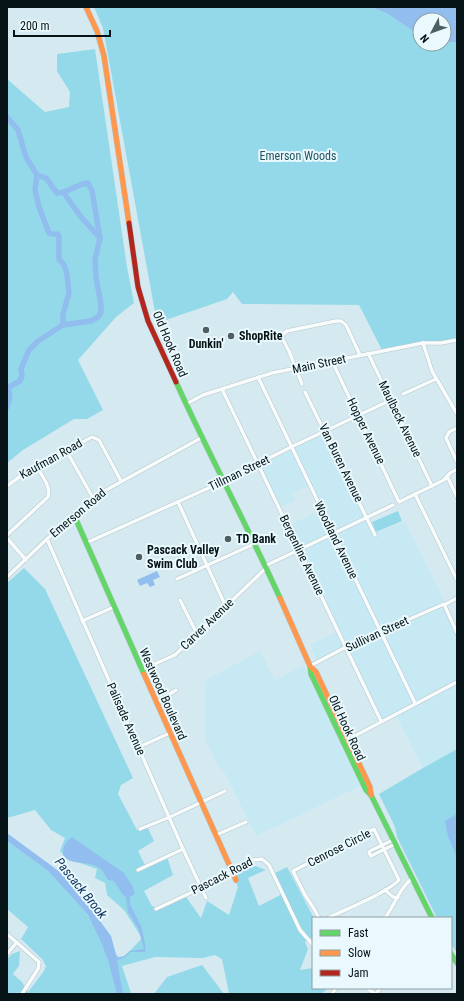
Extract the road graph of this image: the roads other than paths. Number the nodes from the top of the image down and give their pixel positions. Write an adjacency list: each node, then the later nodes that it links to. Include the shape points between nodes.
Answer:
1 (86, 7): 15 (main road, Old Hook Road, via 100,38 104,56 141,300)
2 (457, 340): 3 (street, Main Street)
3 (423, 343): 4 (street, Main Street); 9 (street)
4 (368, 353): 5 (street, Main Street); 14 (street, Maulbeck Avenue)
5 (360, 355): 6 (street, Main Street); 7 (street, via 346,325 341,321 287,331 282,338)
6 (332, 361): 7 (street, Main Street); 17 (street, Hopper Avenue)
7 (295, 369): 8 (street, Main Street); 10 (street)
8 (258, 378): 11 (street, Main Street); 21 (street, Woodland Avenue)
9 (436, 379): 13 (street); 16 (street)
10 (302, 384)
11 (222, 389): 15 (street, Main Street); 24 (street, Bergenline Avenue)
12 (305, 392): 19 (street, Van Buren Avenue)
13 (403, 394)
14 (391, 400): 17 (street, Tillman Street); 31 (street, Maulbeck Avenue)
15 (186, 404): 20 (main road, Old Hook Road)
16 (457, 414)
17 (358, 416): 19 (street, Tillman Street); 32 (street, Hopper Avenue, via 399,502)
18 (457, 428): 23 (street, via 449,432 446,438)
19 (325, 431): 21 (street, Tillman Street); 38 (street, Van Buren Avenue)
20 (201, 438): 28 (street, Emerson Road); 29 (main road, Old Hook Road)
21 (291, 447): 24 (street, Tillman Street); 39 (street, Woodland Avenue)
22 (66, 450): 25 (street, Kaufman Road); 28 (street, Kaufman Road, via 89,438 97,439); 34 (street)
23 (457, 462)
24 (258, 464): 29 (street, Tillman Street); 46 (street, Bergenline Avenue)
25 (37, 466): 30 (street, Kaufman Road); 40 (street, via 48,485 48,497)
26 (457, 469): 27 (street)
27 (447, 476): 31 (street); 33 (street)
28 (121, 481): 34 (street, Emerson Road)
29 (222, 482): 35 (street, Tillman Street); 45 (main road, Old Hook Road)
30 (7, 486)
31 (432, 486): 32 (street)
32 (415, 494): 52 (street)
33 (457, 497)
34 (93, 498): 37 (street, Emerson Road)
35 (178, 502): 44 (street, Tillman Street); 48 (street)
36 (393, 505): 38 (street, Carver Avenue)
37 (74, 516): 43 (street, Emerson Road); 44 (main road, Westwood Boulevard)
38 (367, 517): 39 (street, Carver Avenue); 41 (street, Van Buren Avenue)
39 (333, 533): 46 (street, Carver Avenue); 59 (street, Woodland Avenue)
40 (7, 535)
41 (375, 535)
42 (7, 538): 47 (street)
43 (47, 539): 47 (street, Emerson Road); 58 (street, Palisade Avenue)
44 (86, 543): 57 (main road, Westwood Boulevard)
45 (254, 544): 48 (street); 49 (main road, Old Hook Road)
46 (299, 549): 49 (street, Carver Avenue); 62 (street, Bergenline Avenue)
47 (26, 560): 50 (street, Emerson Road)
48 (207, 566): 51 (street); 56 (street)
49 (265, 567): 56 (street, Carver Avenue); 63 (main road, Old Hook Road)
50 (7, 577)
51 (177, 579)
52 (457, 580)
53 (457, 598): 55 (street, Sullivan Street)
54 (180, 600): 61 (street)
55 (445, 604): 59 (street, Sullivan Street); 60 (street)
56 (226, 606): 61 (street, Carver Avenue)
57 (114, 607): 58 (street); 64 (main road, Westwood Boulevard)
58 (82, 621): 72 (street, Palisade Avenue)
59 (380, 632): 62 (street, Sullivan Street); 68 (street, Woodland Avenue)
60 (457, 633)
61 (197, 634): 64 (street, Carver Avenue, via 175,655)
62 (346, 647): 63 (street, Sullivan Street); 69 (street, Bergenline Avenue)
63 (310, 666): 71 (main road, Old Hook Road, via 311,674)
64 (142, 670): 67 (main road, Westwood Boulevard)
65 (457, 682): 68 (street)
66 (176, 690): 67 (street)
67 (156, 703): 70 (main road, Westwood Boulevard)
68 (415, 704): 69 (street)
69 (381, 721): 71 (street)
70 (170, 733): 72 (street); 74 (main road, Westwood Boulevard)
71 (345, 740): 79 (main road, Old Hook Road, via 370,787 371,795)
72 (139, 747): 75 (street, Palisade Avenue)
73 (225, 791): 74 (street)
74 (201, 802): 75 (street); 78 (main road, Westwood Boulevard)
75 (170, 816): 77 (street); 81 (street, Palisade Avenue)
76 (246, 822): 78 (street)
77 (140, 829)
78 (216, 835): 83 (main road, Westwood Boulevard)
79 (394, 842): 80 (street); 84 (main road, Old Hook Road)
80 (383, 847): 87 (street, Cenrose Circle, via 399,880); 91 (street, Cenrose Circle, via 374,829 293,871)
81 (183, 848): 82 (street); 86 (street, Palisade Avenue)
82 (138, 870)
83 (231, 871): 85 (main road, Westwood Boulevard); 86 (street, Pascack Road); 97 (street, Pascack Road, via 257,858 266,861 300,930)
84 (412, 879): 89 (street, via 402,888); 94 (main road, Old Hook Road)
85 (236, 880)
86 (201, 888): 88 (street, Palisade Avenue); 90 (street, Pascack Road)
87 (385, 890): 89 (street); 92 (street, Cenrose Circle)
88 (206, 898)
89 (398, 898): 93 (street)
90 (156, 909)
91 (319, 917)
92 (330, 917)
93 (386, 917)
94 (431, 917)
95 (7, 934): 96 (street)
96 (17, 942): 98 (street); 99 (street, via 39,962 38,969)
97 (312, 944)
98 (7, 954)
99 (22, 994)

